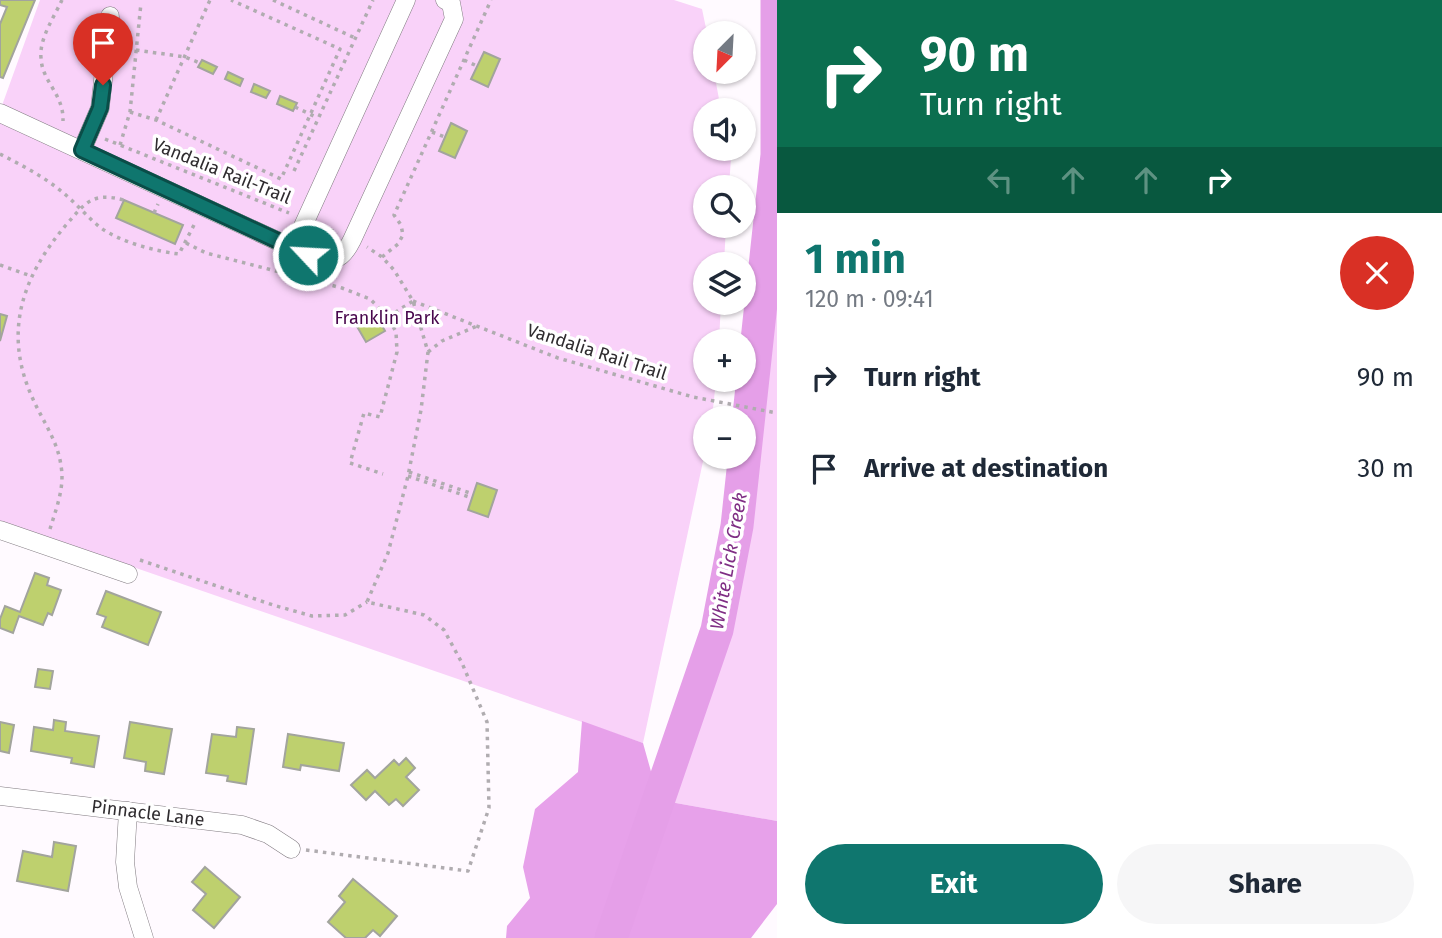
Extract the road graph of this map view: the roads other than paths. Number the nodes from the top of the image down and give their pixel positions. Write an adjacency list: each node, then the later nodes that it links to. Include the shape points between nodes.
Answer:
1 (406, 0): 6 (street)
2 (445, 0): 6 (street, via 451,3 454,19 346,252 323,262)
3 (110, 16): 5 (street, via 100,108)
4 (0, 113): 5 (street)
5 (82, 150): 6 (street)
6 (293, 248)
7 (0, 530): 8 (street)
8 (128, 565)
9 (0, 796): 10 (street, Pinnacle Lane)
10 (128, 811): 11 (street, Pinnacle Lane, via 242,825 268,834); 12 (street, via 128,887)
11 (290, 849)
12 (144, 938)

